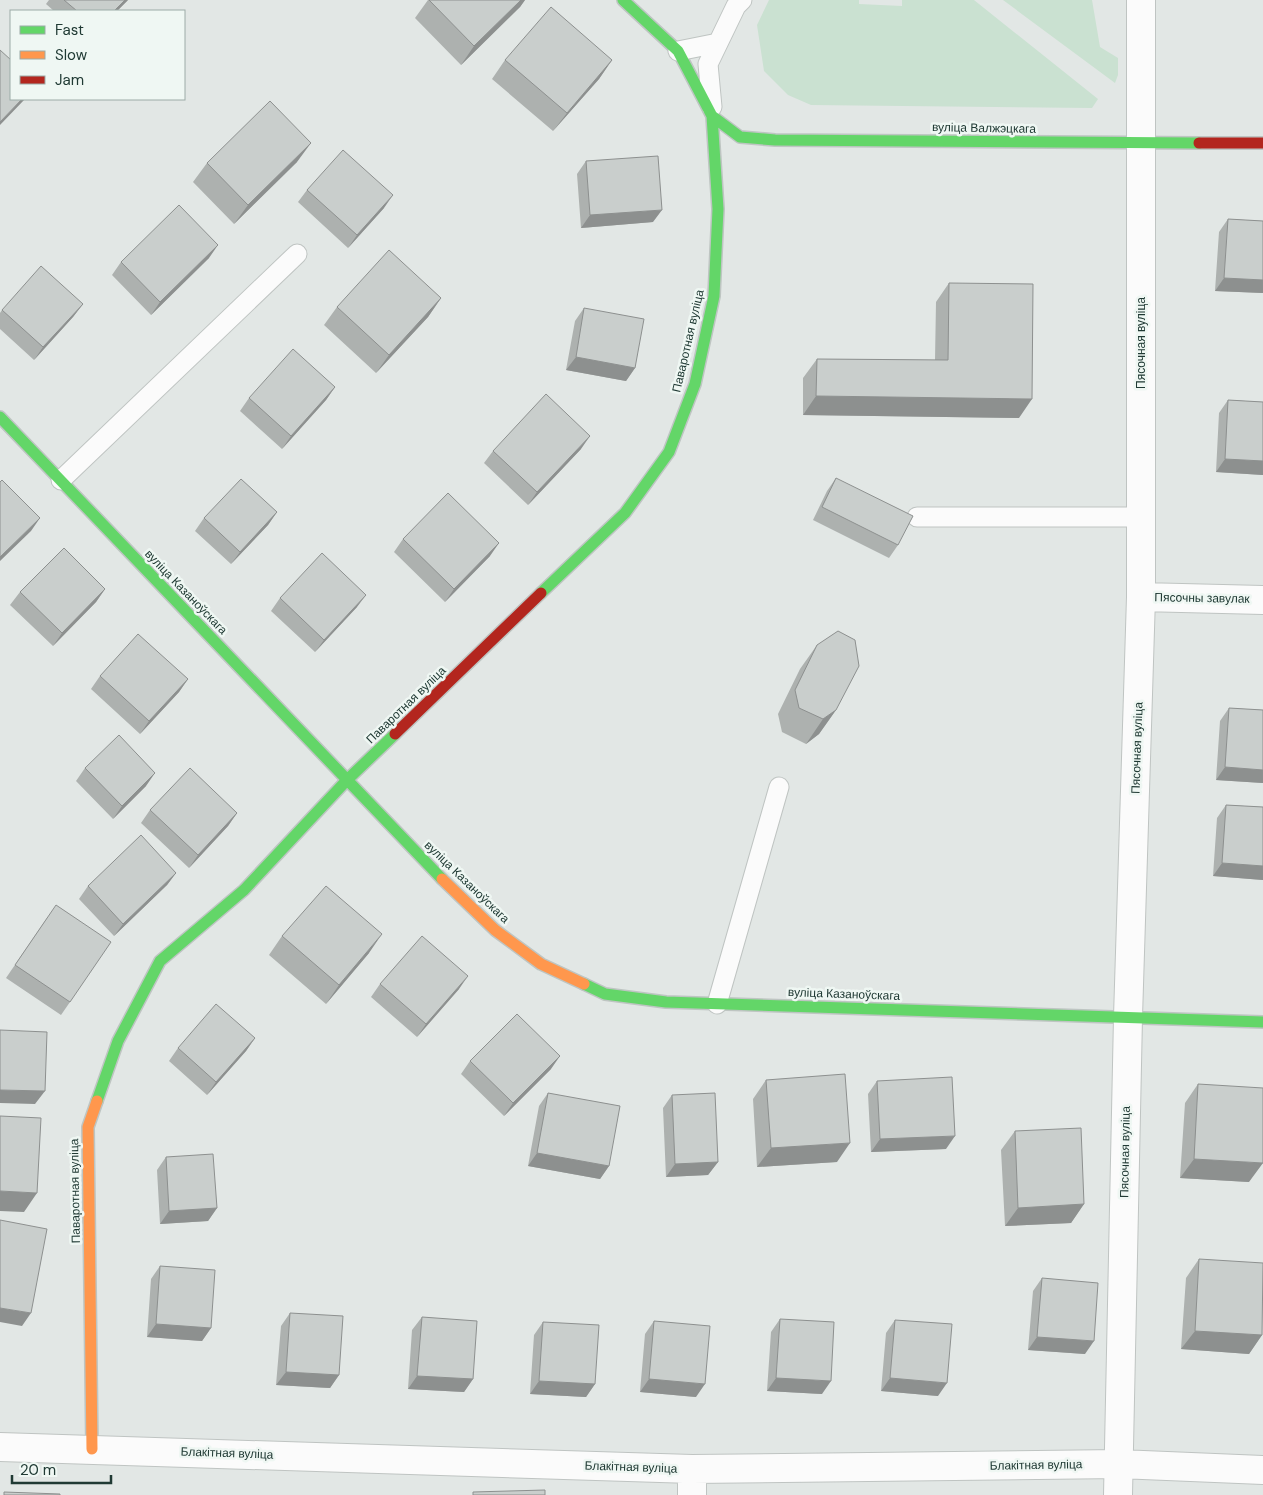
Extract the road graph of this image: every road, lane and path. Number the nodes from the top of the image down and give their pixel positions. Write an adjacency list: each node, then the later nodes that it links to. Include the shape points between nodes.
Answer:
1 (623, 0): 5 (street, Паваротная вуліца)
2 (742, 0): 4 (lane)
3 (1142, 0): 7 (street, Пясочная вуліца)
4 (718, 43): 5 (lane); 6 (lane, via 708,64)
5 (678, 51): 6 (street, Паваротная вуліца)
6 (712, 116): 7 (street, вуліца Валжэцкага, via 740,137 775,140); 16 (street, Паваротная вуліца, via 718,210 714,296 695,384 669,452 625,513)
7 (1141, 143): 8 (street, вуліца Валжэцкага); 13 (street, Пясочная вуліца)
8 (1263, 143)
9 (298, 254): 11 (lane)
10 (0, 417): 11 (street, вуліца Казаноўскага)
11 (61, 480): 16 (street, вуліца Казаноўскага)
12 (917, 517): 13 (lane)
13 (1141, 517): 14 (street, Пясочная вуліца)
14 (1141, 597): 15 (street, Пясочны завулак); 19 (street, Пясочная вуліца)
15 (1263, 600)
16 (348, 780): 18 (street, вуліца Казаноўскага, via 495,930 541,964 605,994 666,1002); 22 (street, Паваротная вуліца, via 244,890 160,961 118,1041 88,1127)
17 (779, 788): 18 (lane)
18 (717, 1004): 19 (street, вуліца Казаноўскага)
19 (1128, 1018): 20 (street, вуліца Казаноўскага); 23 (street, Пясочная вуліца)
20 (1263, 1022)
21 (0, 1447): 22 (street, Блакітная вуліца)
22 (92, 1449): 25 (street, Блакітная вуліца)
23 (1119, 1464): 24 (street, Блакітная вуліца); 25 (street, Блакітная вуліца); 26 (street, Пясочная вуліца)
24 (1263, 1470)
25 (692, 1482)
26 (1118, 1495)

